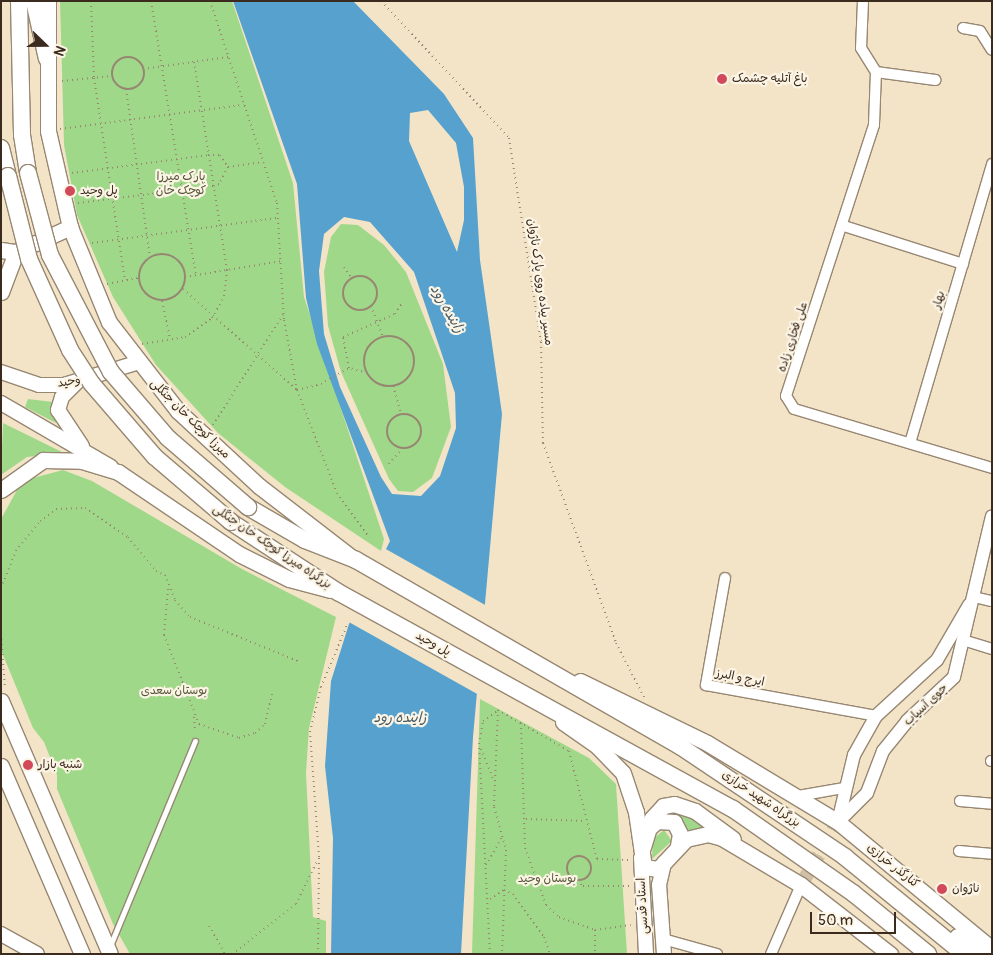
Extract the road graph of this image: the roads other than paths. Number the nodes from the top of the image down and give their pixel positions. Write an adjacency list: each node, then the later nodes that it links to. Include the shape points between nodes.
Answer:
1 (19, 1): 27 (highway, بزرگراه میرزا کوچک خان جنگلی, bridge, via 20,96 28,173 50,255 111,372 168,438 248,507 304,540)
2 (34, 1): 7 (highway)
3 (48, 1): 7 (main road, میرزا کوچک خان جنگلی)
4 (863, 1): 8 (street, via 861,48)
5 (963, 28): 6 (street, via 980,31)
6 (992, 50)
7 (47, 59): 13 (main road, میرزا کوچک خان جنگلی, via 48,131)
8 (876, 72): 9 (street); 12 (street, علی فخاری زاده, via 874,125)
9 (935, 80)
10 (1, 148): 29 (highway, بزرگراه میرزا کوچک خان جنگلی, bridge, via 28,259 70,350 92,384 155,457 231,522)
11 (992, 164): 15 (street, بهار)
12 (844, 226): 15 (street); 21 (street, علی فخاری زاده, via 786,396 794,409)
13 (70, 227): 14 (main road); 17 (main road, میرزا کوچک خان جنگلی, via 92,287)
14 (8, 251): 16 (main road)
15 (963, 264): 21 (street, بهار)
16 (1, 292)
17 (136, 363): 19 (main road, وحید); 27 (main road, میرزا کوچک خان جنگلی, via 258,486)
18 (1, 372): 19 (main road, وحید, via 39,385)
19 (76, 383): 22 (main road, via 62,397 58,410)
20 (1, 403): 22 (main road)
21 (910, 443): 23 (street, علی فخاری زاده)
22 (86, 451): 24 (main road)
23 (992, 468)
24 (118, 472): 25 (main road, via 82,461 43,460); 29 (main road, via 240,554 289,579)
25 (1, 490)
26 (992, 516): 30 (street, جوی آسیاب)
27 (356, 560): 34 (highway)
28 (725, 578): 37 (street, ایرج و البرز, via 706,685)
29 (338, 592): 35 (highway, پل وحید)
30 (974, 597): 31 (street); 32 (street, جوی آسیاب); 37 (street, جوی آسیاب, via 937,660)
31 (992, 601)
32 (966, 640): 33 (street); 44 (street, جوی آسیاب, via 954,677 889,743 867,793)
33 (992, 648)
34 (544, 665): 41 (main road, کنارگذر خرازی, via 654,715); 50 (highway, بزرگراه شهید خرازی, via 751,790)
35 (527, 697): 51 (main road, via 597,746 623,773 636,812); 65 (highway, بزرگراه شهید خرازی, via 733,809 853,893)
36 (4, 707): 57 (main road)
37 (876, 716): 40 (street, جوی آسیاب, via 854,754)
38 (196, 741): 57 (lane)
39 (1, 766): 59 (main road)
40 (844, 788): 41 (street); 44 (street, جوی آسیاب)
41 (798, 796): 44 (main road, کنارگذر خرازی)
42 (960, 801): 43 (street)
43 (992, 804)
44 (838, 822): 56 (main road, کنارگذر خرازی)
45 (647, 830): 46 (main road, via 657,821 674,822 680,834); 48 (main road, via 663,806 684,806); 51 (main road)
46 (678, 845): 48 (main road, via 708,834); 52 (main road, استاد قدسی)
47 (960, 851): 49 (street)
48 (748, 852): 53 (main road)
49 (992, 854)
50 (845, 858): 66 (highway, بزرگراه شهید خرازی); 67 (highway, via 865,864)
51 (640, 859): 52 (main road, via 651,871); 60 (main road, استاد قدسی)
52 (664, 863): 55 (main road, استاد قدسی, via 659,885)
53 (800, 885): 63 (street); 64 (main road)
54 (1, 934): 58 (main road)
55 (663, 939): 61 (main road, استاد قدسی); 62 (street)
56 (992, 949)
57 (106, 953)
58 (37, 954)
59 (82, 954)
60 (646, 954)
61 (664, 954)
62 (717, 954)
63 (771, 954)
64 (890, 954)
65 (928, 954)
66 (964, 954)
67 (980, 954)

